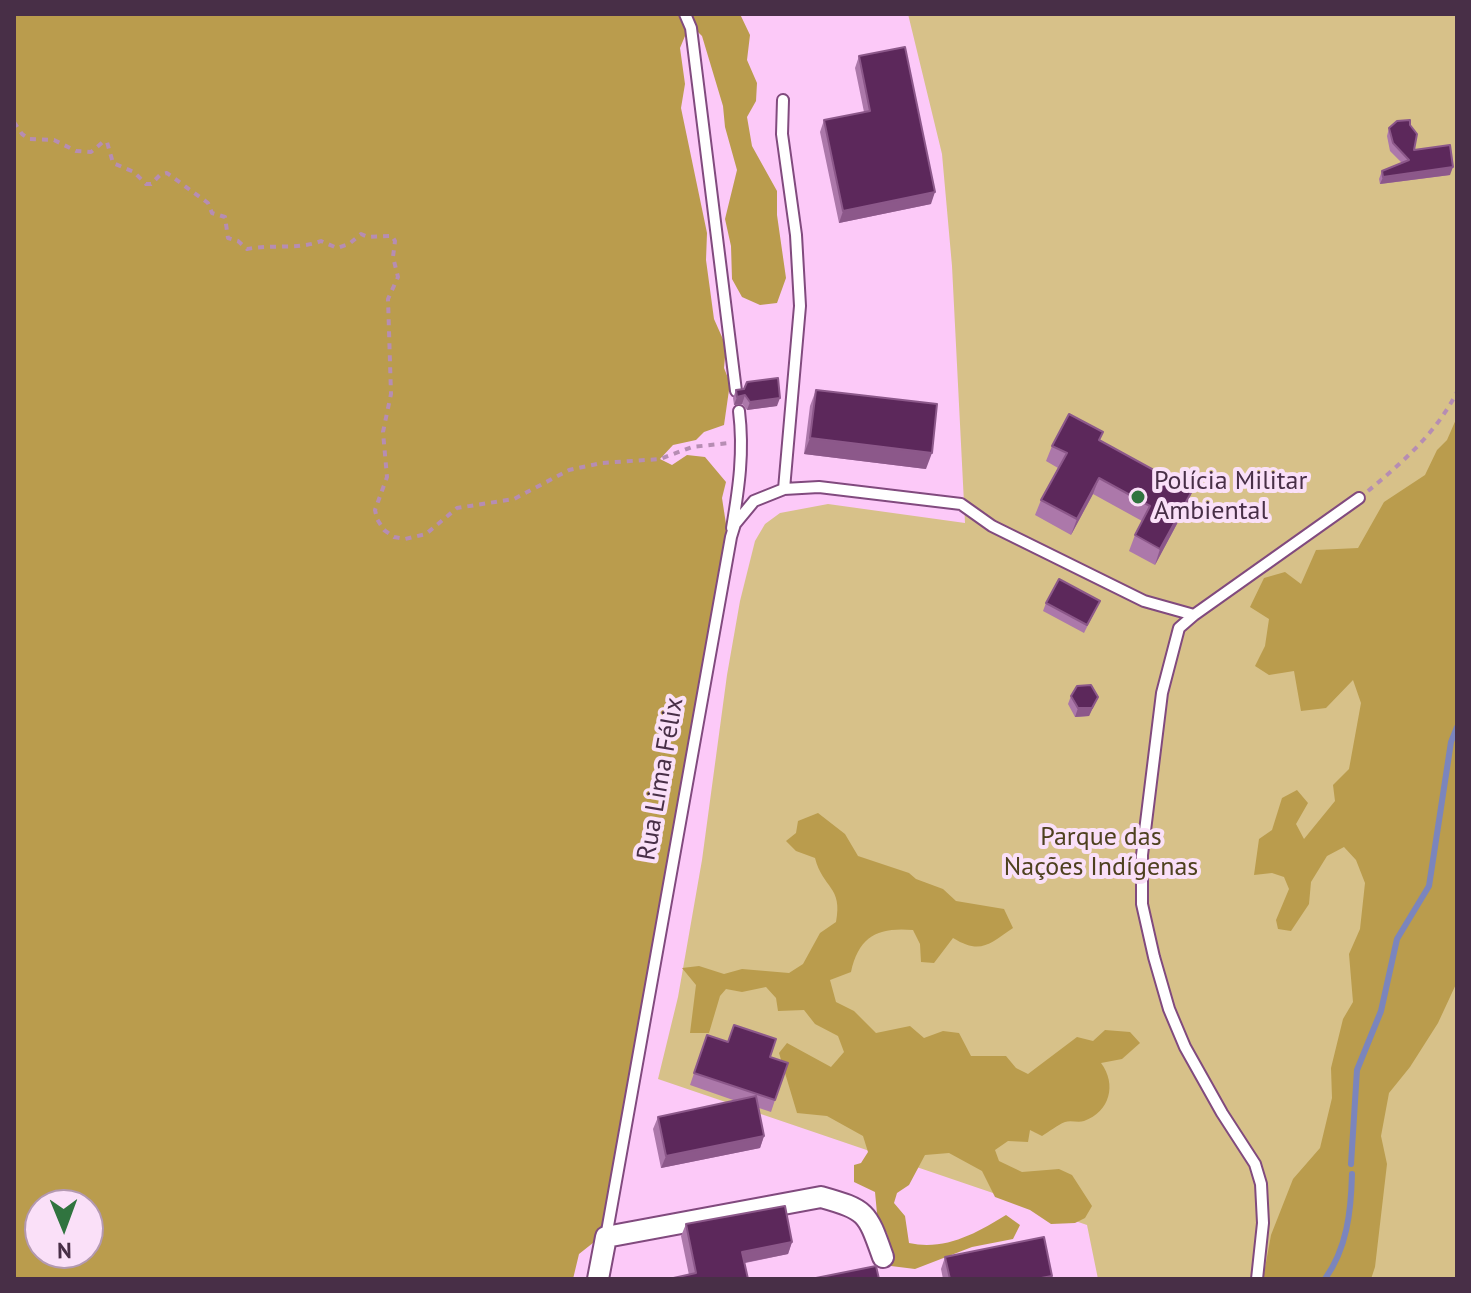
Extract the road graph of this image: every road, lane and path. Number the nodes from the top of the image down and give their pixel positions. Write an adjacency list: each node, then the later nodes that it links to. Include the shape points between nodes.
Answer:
1 (685, 14): 4 (lane, via 691,28)
2 (783, 100): 8 (lane, via 800,306)
3 (14, 122): 7 (path, via 29,139 54,140 76,151 91,152 107,142 113,163 146,184 167,173 208,203 212,213 225,217 228,238 247,249 321,241 337,248 361,234 392,236 398,277 388,299 391,394 383,432 387,477 375,510 384,530 394,537 426,534 457,508 514,499 569,470 660,459 692,447)
4 (736, 391)
5 (1457, 392): 9 (path, via 1407,458)
6 (739, 411): 7 (lane)
7 (743, 441): 10 (lane)
8 (784, 489): 10 (lane, Rua Lima Félix, via 754,501); 11 (lane, Rua Lima Félix, via 819,487 961,504 992,526 1144,601)
9 (1359, 498): 11 (lane)
10 (731, 537): 12 (lane, Rua Lima Félix)
11 (1194, 615): 15 (lane, via 1179,628 1162,693 1143,842 1142,904 1169,1009 1185,1047 1255,1164 1263,1223)
12 (606, 1237): 13 (street, via 821,1197 854,1206 871,1222); 14 (street, Rua Lima Félix)
13 (883, 1257)
14 (598, 1279)
15 (1257, 1279)

